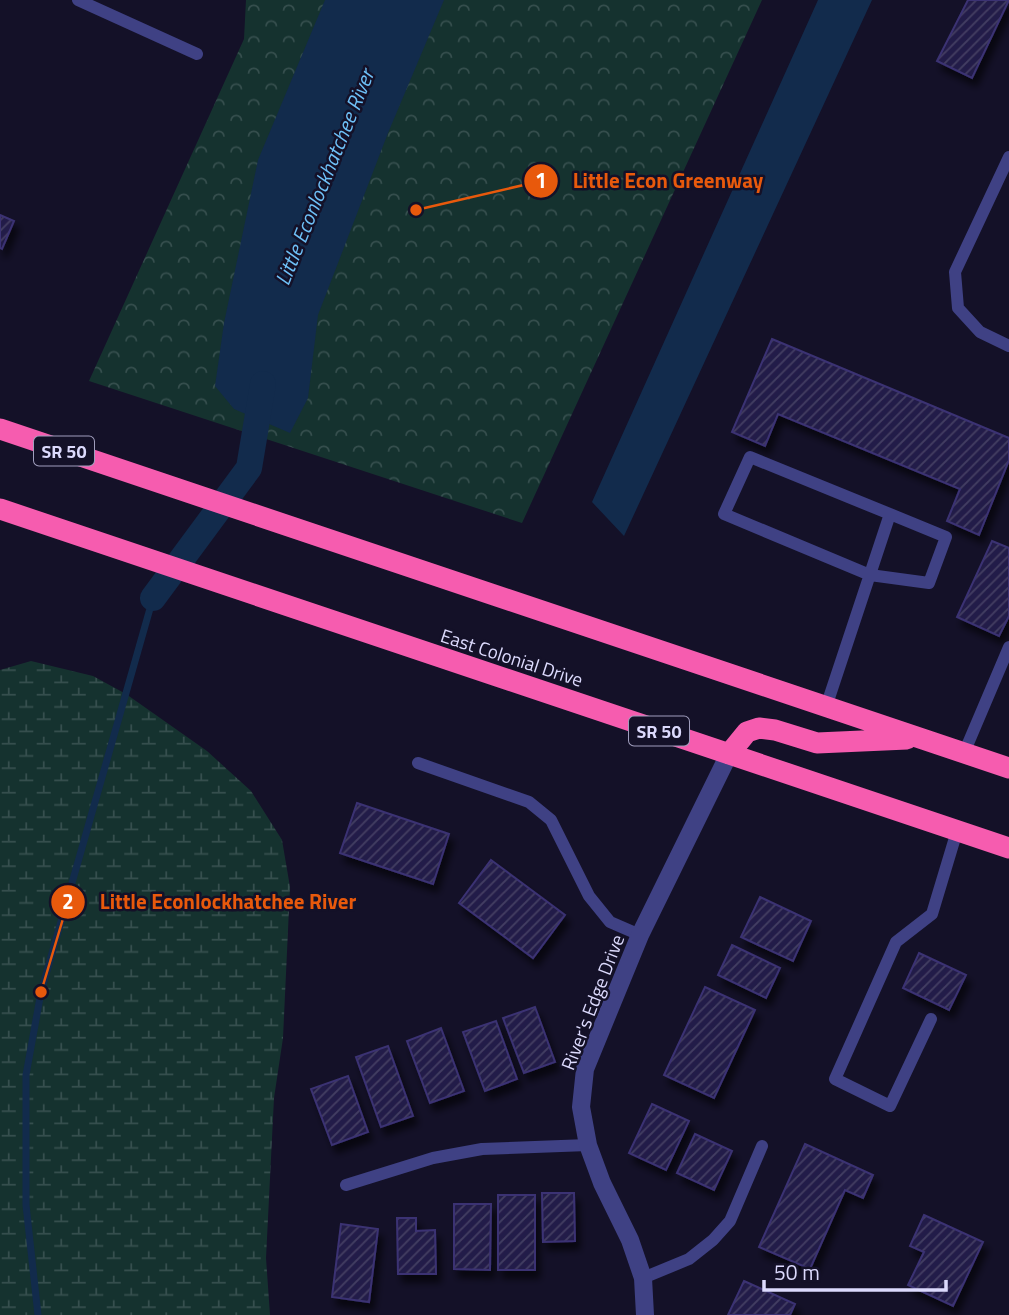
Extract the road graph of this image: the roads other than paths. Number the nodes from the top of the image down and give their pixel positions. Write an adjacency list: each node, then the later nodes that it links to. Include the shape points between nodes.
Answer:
1 (78, 0): 2 (lane)
2 (197, 54)
3 (1009, 157): 4 (lane, via 955,272 958,308 980,332)
4 (1009, 346)
5 (0, 429): 10 (highway, SR 50)
6 (0, 509): 13 (highway, East Colonial Drive / SR 50)
7 (890, 514): 8 (lane); 8 (lane, via 946,537 929,583); 8 (lane, via 750,457 724,514)
8 (870, 575): 10 (lane)
9 (1009, 647): 12 (lane)
10 (826, 706): 11 (highway, SR 50)
11 (923, 739): 12 (highway, SR 50); 13 (highway, via 817,743 759,728 747,732)
12 (964, 753): 15 (highway, SR 50)
13 (729, 754): 16 (highway, East Colonial Drive / SR 50); 18 (street, River's Edge Drive)
14 (418, 763): 18 (lane, via 529,802 551,820 589,896 610,922)
15 (1009, 768)
16 (957, 831): 17 (highway, East Colonial Drive / SR 50); 19 (lane, via 932,914 896,942 835,1079 890,1106)
17 (1009, 848)
18 (640, 935): 20 (street, River's Edge Drive, via 585,1069 581,1107)
19 (931, 1020)
20 (588, 1145): 22 (lane, via 482,1149 433,1158); 23 (street, River's Edge Drive)
21 (762, 1146): 23 (lane, via 730,1221 713,1240 689,1259)
22 (346, 1185)
23 (643, 1278): 24 (street, River's Edge Drive)
24 (645, 1315)

